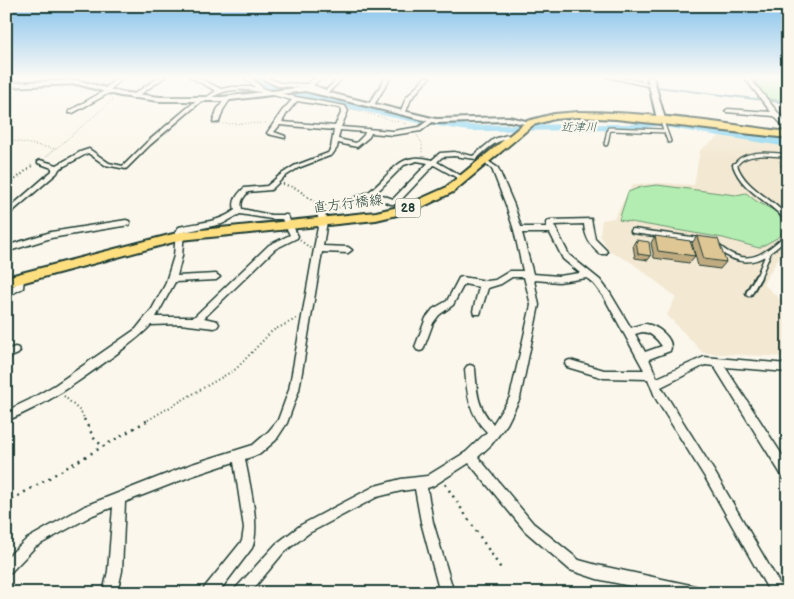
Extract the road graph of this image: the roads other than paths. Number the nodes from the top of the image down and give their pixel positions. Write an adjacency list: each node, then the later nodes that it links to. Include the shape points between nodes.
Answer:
1 (83, 105): 11 (street)
2 (197, 105): 34 (street, via 124,168 107,164 89,151)
3 (223, 105): 16 (street)
4 (291, 105): 17 (street)
5 (331, 105): 19 (street, via 343,107 345,111)
6 (375, 105): 12 (street)
7 (406, 105): 12 (street)
8 (657, 105): 14 (street)
9 (768, 105): 13 (street)
10 (728, 110): 13 (street)
11 (71, 112)
12 (403, 113): 15 (street)
13 (776, 114): 20 (street)
14 (661, 119): 18 (main road, 直方行橋線 / 28, via 579,114 545,117); 22 (lane); 23 (main road, 直方行橋線 / 28)
15 (432, 120): 18 (street, via 519,120); 21 (street, via 417,130 393,133)
16 (216, 122)
17 (278, 123): 19 (street); 24 (street, via 270,132)
18 (530, 123): 25 (main road, 直方行橋線 / 28)
19 (337, 128): 21 (street); 26 (street)
20 (788, 129)
21 (368, 131): 26 (street, via 368,136 357,145)
22 (665, 131): 27 (lane); 28 (lane, via 609,129)
23 (788, 135)
24 (283, 137)
25 (512, 138): 30 (main road, 直方行橋線 / 28); 33 (street, via 500,137 474,158 454,154 440,156)
26 (335, 140): 37 (street, via 330,154 296,168 268,188 246,190 236,206)
27 (669, 141)
28 (606, 144)
29 (788, 157): 32 (lane); 40 (lane, via 749,157 735,165 741,178)
30 (485, 161): 35 (main road, 直方行橋線 / 28); 43 (street, via 495,168)
31 (40, 162): 34 (street)
32 (787, 162)
33 (433, 163): 35 (street); 36 (street, via 420,158 403,163); 36 (street, via 394,202)
34 (56, 168): 38 (street, via 52,177)
35 (463, 179): 39 (main road, 直方行橋線 / 28, via 449,190 410,208 376,216)
36 (371, 194): 39 (street)
37 (239, 211): 42 (street, via 284,217); 47 (street, via 223,222 182,229)
38 (6, 215)
39 (322, 216): 42 (main road, 直方行橋線 / 28); 52 (street)
40 (788, 220)
41 (126, 224): 50 (street, via 52,235)
42 (288, 224): 47 (main road, 直方行橋線 / 28); 65 (street, via 294,236 272,246)
43 (518, 230): 44 (street); 55 (street)
44 (552, 230): 53 (street, via 550,223 588,221 588,233); 56 (street, via 566,256)
45 (633, 231): 48 (lane)
46 (788, 235): 54 (lane)
47 (181, 236): 58 (main road, 直方行橋線 / 28); 59 (street, via 178,261)
48 (708, 242)
49 (715, 244): 54 (lane, via 726,256 737,260 751,260)
50 (6, 249)
51 (348, 250): 52 (street)
52 (318, 251): 78 (street, via 294,390 282,423 256,450)
53 (604, 252)
54 (768, 254): 62 (lane)
55 (529, 275): 56 (street, via 559,279); 61 (street, via 510,274 492,285); 77 (street, via 535,305 533,321 514,398)
56 (587, 275): 68 (street, via 607,295)
57 (216, 277): 59 (street)
58 (20, 278): 60 (main road, 直方行橋線 / 28); 63 (street, via 20,286)
59 (171, 279): 66 (street)
60 (6, 282)
61 (484, 285): 64 (street); 69 (street, via 462,280 450,303 436,312 430,321)
62 (748, 293)
63 (6, 294)
64 (478, 311)
65 (197, 320): 66 (street); 67 (street)
66 (147, 322): 76 (street, via 139,332 57,390)
67 (214, 324)
68 (630, 332): 70 (street); 70 (street, via 647,327 667,344 667,348)
69 (420, 348)
70 (643, 357): 75 (street)
71 (717, 362): 73 (street); 75 (street, via 704,361); 80 (street)
72 (570, 364): 75 (street, via 604,374)
73 (788, 368)
74 (470, 369): 77 (street, via 473,406)
75 (654, 380): 89 (street, via 660,396)
76 (6, 416)
77 (494, 432): 79 (street)
78 (239, 456): 82 (street); 85 (street, via 250,528 248,544)
79 (470, 456): 81 (street, via 429,482); 88 (street, via 529,527 575,565)
80 (788, 475)
81 (420, 484): 86 (street, via 374,492 305,529 280,548); 87 (street)
82 (119, 498): 83 (street, via 89,510 31,543); 84 (street)
83 (6, 567)
84 (110, 593)
85 (209, 593)
86 (241, 593)
87 (447, 593)
88 (695, 593)
89 (778, 593)

